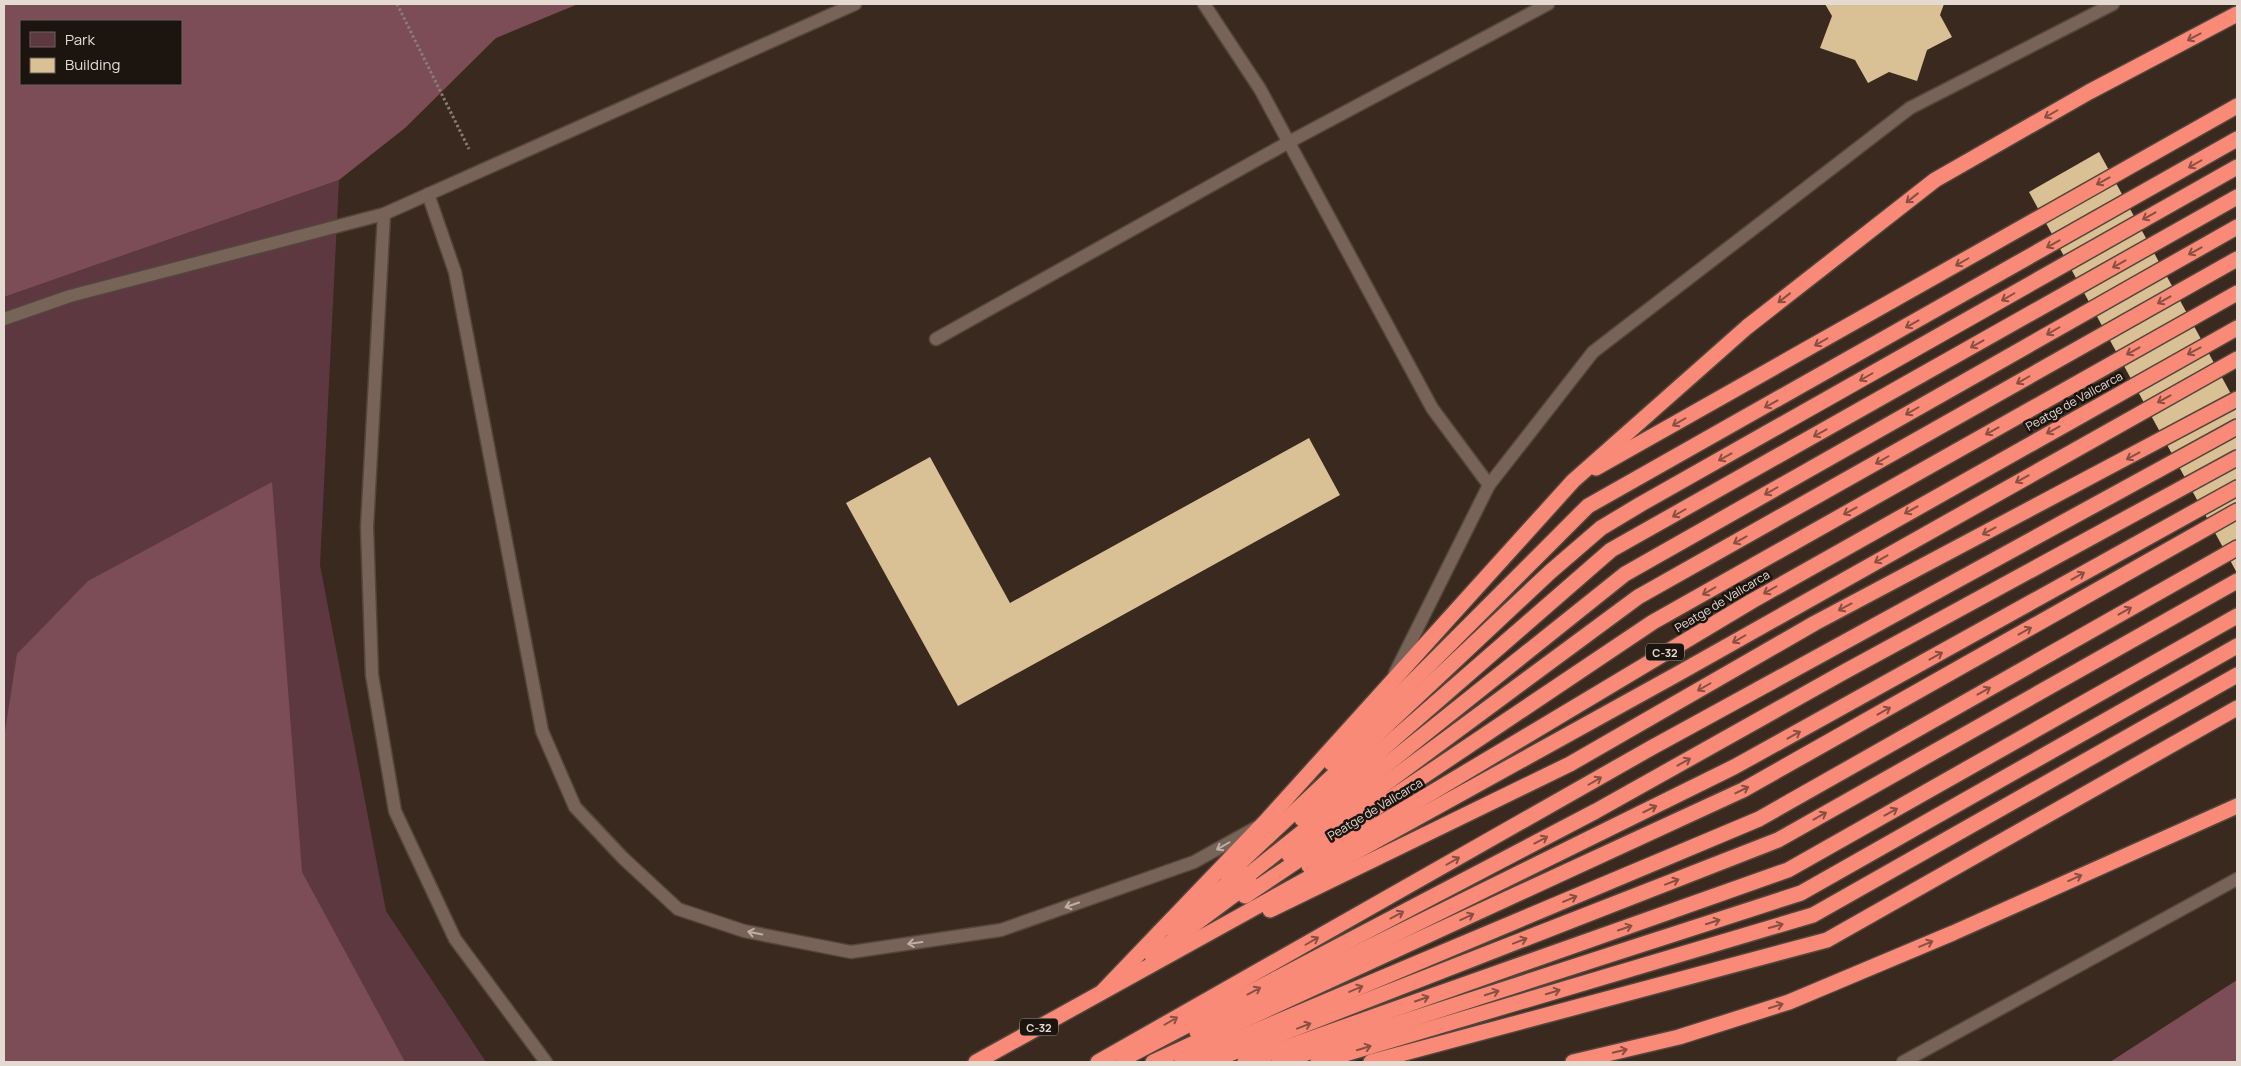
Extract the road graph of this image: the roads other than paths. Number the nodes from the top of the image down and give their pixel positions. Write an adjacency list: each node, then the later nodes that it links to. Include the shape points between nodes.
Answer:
1 (856, 4): 10 (lane)
2 (1204, 4): 8 (lane, via 1260,89)
3 (1548, 4): 8 (lane)
4 (2113, 4): 24 (lane, via 1910,108 1593,352)
5 (2237, 14): 23 (highway, one-way to 23, via 2089,92 1935,180 1747,327)
6 (2237, 106): 23 (highway, one-way to 23)
7 (2237, 140): 37 (highway, one-way to 37, via 1588,506)
8 (1289, 142): 18 (lane); 24 (lane, via 1432,408)
9 (2237, 167): 37 (highway, one-way to 37, via 1601,528 1550,572)
10 (428, 194): 12 (lane); 35 (lane, one-way to 10, via 1194,862 1001,930 850,952 744,931 678,909 575,807 542,731 455,272)
11 (2237, 197): 37 (highway, one-way to 37, via 1612,550)
12 (384, 214): 16 (lane, via 70,296); 38 (lane, via 367,527 372,675 395,811 455,939)
13 (2237, 227): 37 (highway, one-way to 37, via 1625,574)
14 (2237, 259): 37 (highway, one-way to 37, via 1638,597)
15 (2237, 293): 37 (highway, one-way to 37, via 1653,622)
16 (4, 319)
17 (2237, 328): 37 (highway, Peatge de Vallcarca / C-32, one-way to 37, via 1752,601)
18 (936, 339)
19 (2237, 359): 37 (highway, one-way to 37, via 1681,672)
20 (2237, 399): 37 (highway, one-way to 37, via 1816,623 1570,764)
21 (2237, 427): 40 (highway, one-way to 21, via 1651,748)
22 (2237, 458): 41 (highway, one-way to 22, via 1596,811)
23 (1573, 481): 32 (highway)
24 (1489, 485): 32 (lane)
25 (2237, 488): 42 (highway, one-way to 25, via 1734,767)
26 (2237, 511): 43 (highway, one-way to 26, via 1743,790)
27 (2237, 548): 44 (highway, one-way to 27, via 1759,818)
28 (2237, 581): 45 (highway, one-way to 28, via 1778,840)
29 (2237, 616): 46 (highway, one-way to 29, via 1788,870)
30 (2237, 646): 47 (highway, one-way to 30, via 1801,894)
31 (2237, 675): 48 (highway, one-way to 31, via 1813,915)
32 (1390, 683): 35 (highway)
33 (2237, 708): 49 (highway, via 1827,940)
34 (2237, 806): 50 (highway, one-way to 34, via 1679,1037 1789,1002)
35 (1265, 822): 37 (highway)
36 (2237, 879): 51 (lane)
37 (1102, 992): 39 (highway, C-32)
38 (546, 1062)
39 (976, 1062)
40 (1098, 1062)
41 (1117, 1062)
42 (1135, 1062)
43 (1153, 1062)
44 (1182, 1062)
45 (1209, 1062)
46 (1244, 1062)
47 (1279, 1062)
48 (1318, 1062)
49 (1370, 1062)
50 (1573, 1062)
51 (1903, 1062)

